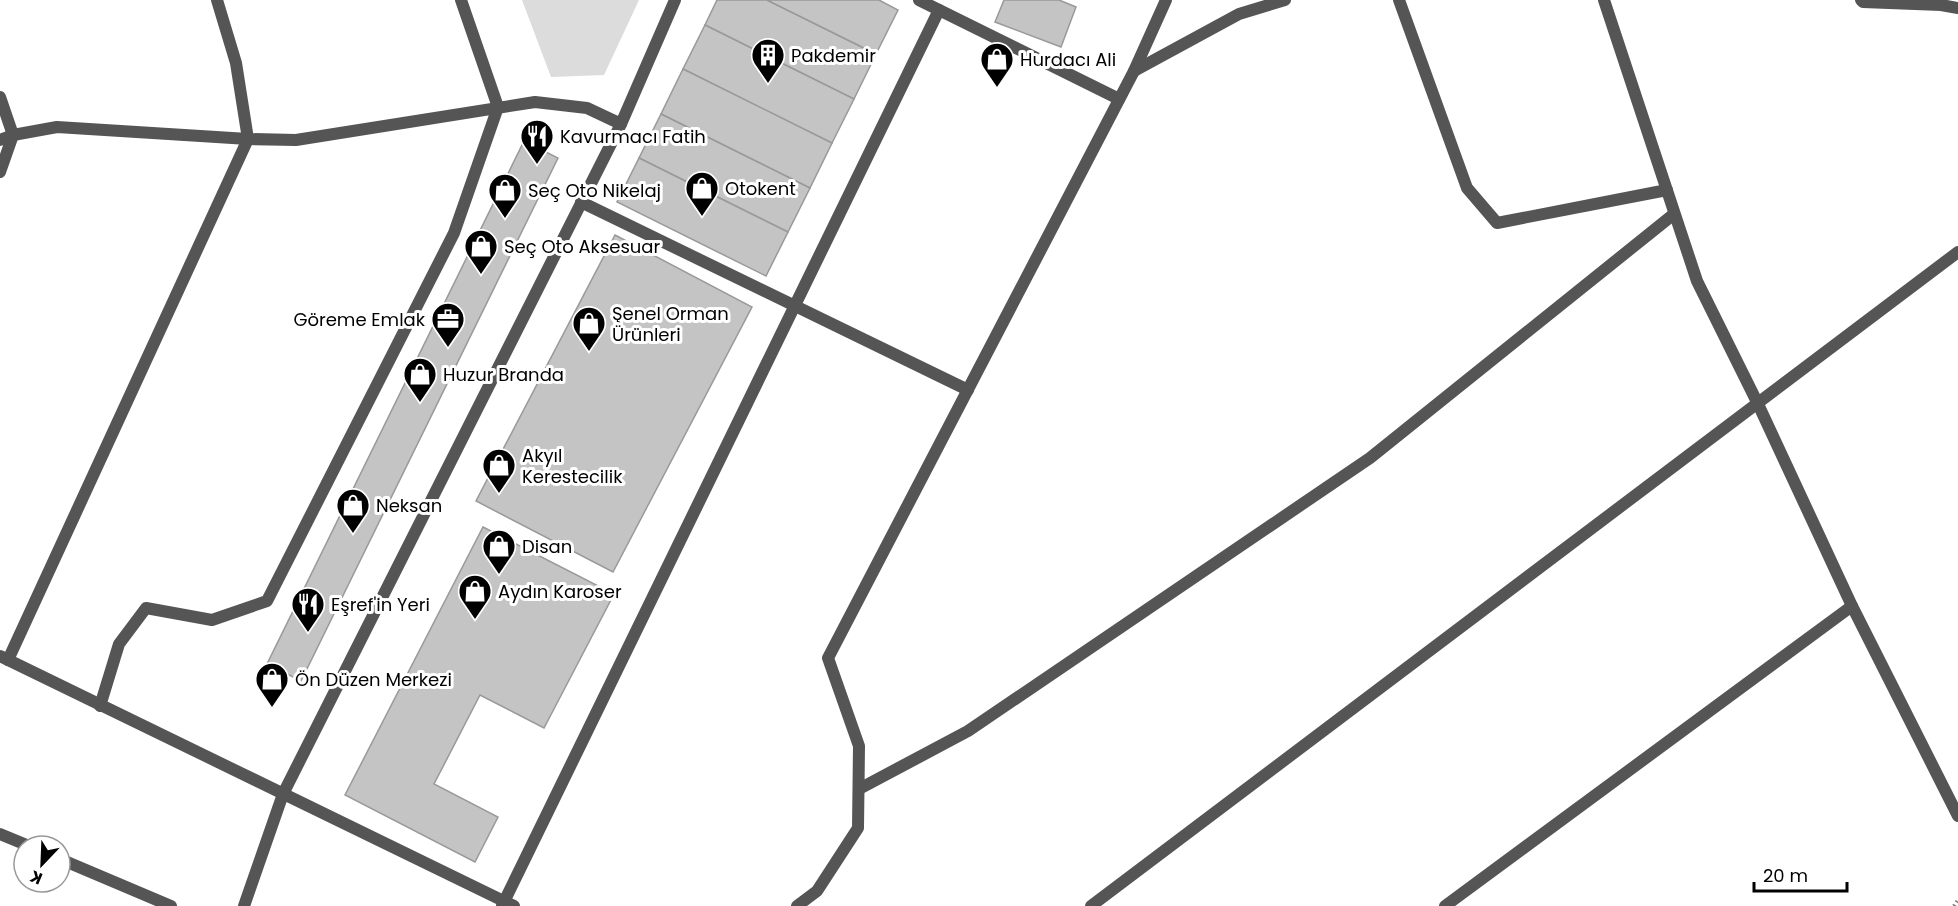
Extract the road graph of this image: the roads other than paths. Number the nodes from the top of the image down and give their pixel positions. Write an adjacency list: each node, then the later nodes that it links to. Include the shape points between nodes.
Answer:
1 (217, 0): 18 (street, via 236,63)
2 (461, 0): 15 (street)
3 (675, 0): 16 (street)
4 (920, 0): 11 (street)
5 (1166, 0): 12 (street)
6 (1285, 0): 12 (street, via 1239,14)
7 (1399, 0): 21 (street, via 1467,188 1497,223)
8 (1604, 0): 21 (street)
9 (1861, 0): 10 (street)
10 (1958, 8)
11 (939, 10): 14 (street); 25 (street)
12 (1134, 71): 14 (street)
13 (0, 97): 17 (street)
14 (1119, 99): 26 (street)
15 (498, 107): 16 (street, via 535,102 587,108); 18 (street, via 296,140); 30 (street, via 454,234 267,601 212,620 146,608 119,644)
16 (621, 124): 22 (street)
17 (13, 135): 18 (street, via 57,127); 19 (street); 20 (street)
18 (248, 139): 29 (street)
19 (0, 140)
20 (0, 172)
21 (1667, 190): 23 (street)
22 (581, 202): 25 (street); 32 (street)
23 (1674, 214): 27 (street, via 1697,281); 31 (street, via 1370,458 968,731)
24 (1958, 252): 27 (street)
25 (795, 306): 26 (street); 35 (street)
26 (968, 390): 31 (street, via 828,658 860,746)
27 (1758, 404): 28 (street); 39 (street)
28 (1852, 606): 33 (street); 40 (street)
29 (4, 658): 30 (street)
30 (100, 705): 32 (street)
31 (859, 789): 38 (street, via 858,828 817,891)
32 (283, 794): 35 (street); 37 (street)
33 (1958, 816)
34 (72, 864): 36 (street)
35 (507, 904)
36 (171, 906)
37 (244, 906)
38 (797, 906)
39 (1091, 906)
40 (1445, 906)

